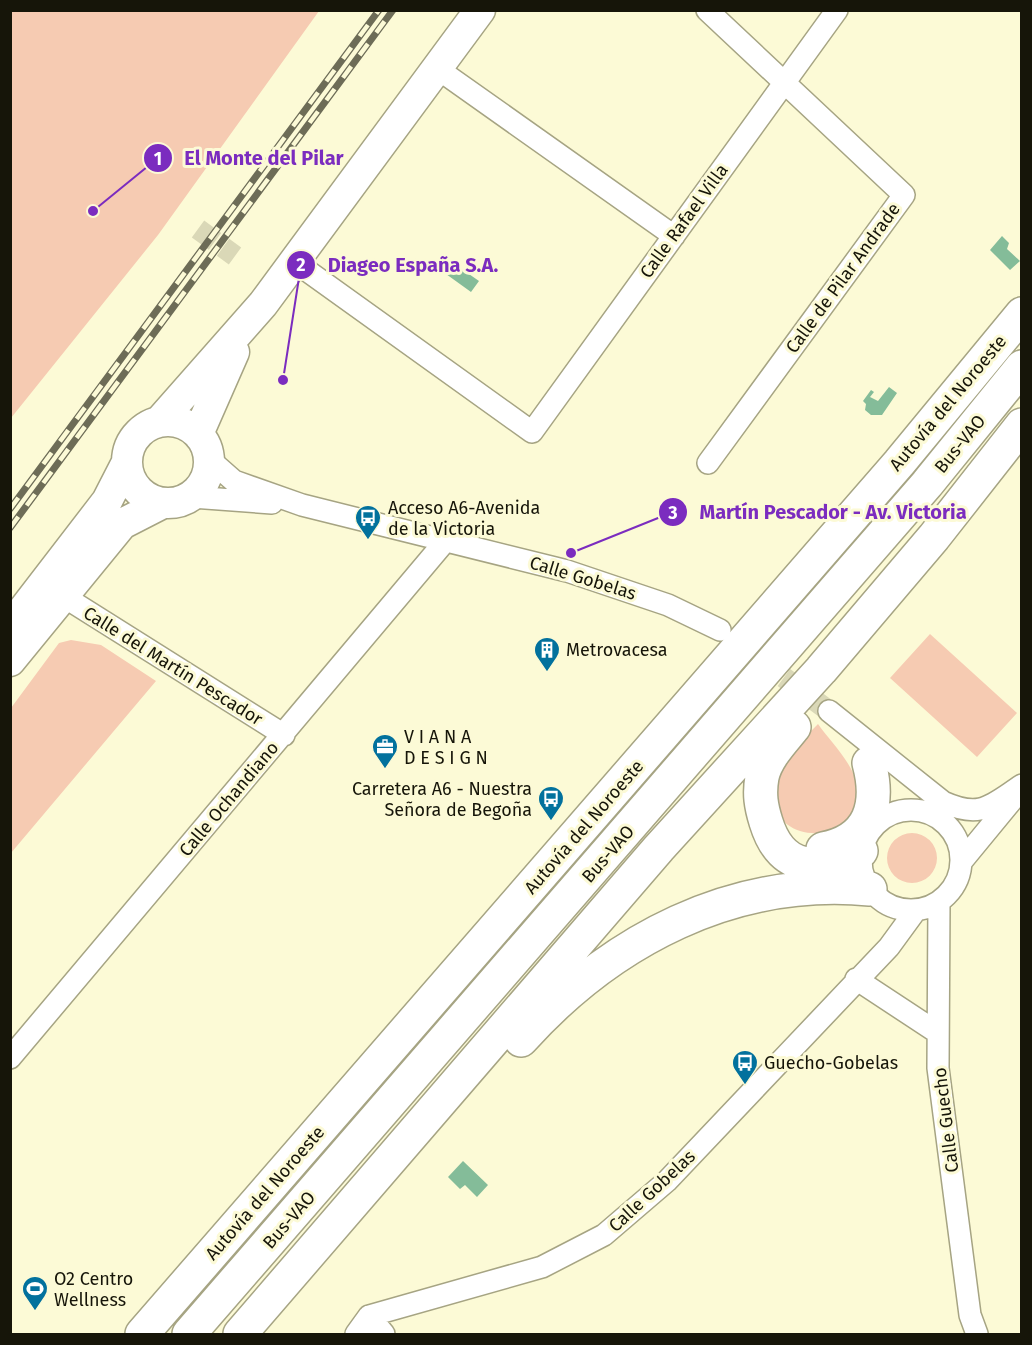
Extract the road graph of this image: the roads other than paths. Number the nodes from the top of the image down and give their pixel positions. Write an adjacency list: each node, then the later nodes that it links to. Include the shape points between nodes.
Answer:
1 (480, 10): 4 (street)
2 (707, 10): 5 (street, Calle de Pilar Andrade)
3 (837, 10): 5 (street, Calle Rafael Villa)
4 (438, 69): 6 (street); 7 (street)
5 (784, 81): 6 (street, Calle Rafael Villa); 14 (street, Calle de Pilar Andrade, via 904,195)
6 (674, 236): 7 (street, Calle Rafael Villa, via 532,432)
7 (295, 262): 8 (street)
8 (263, 304): 11 (street); 13 (street, via 232,354)
9 (1022, 314): 44 (highway, Autovía del Noroeste, via 899,463)
10 (1022, 367): 45 (highway, Bus-VAO, via 912,502)
11 (159, 422): 13 (street, via 180,423); 15 (street, via 139,432)
12 (1022, 425): 24 (highway, via 934,537)
13 (204, 447): 16 (street, via 206,480); 18 (street, Calle Gobelas, via 234,481)
14 (708, 463)
15 (126, 464): 17 (street, via 136,490); 21 (street, via 107,501)
16 (192, 497): 17 (street); 18 (street, Calle Gobelas)
17 (161, 504): 20 (street, via 122,524)
18 (302, 505): 19 (street, Calle Gobelas)
19 (447, 539): 22 (street, Calle Gobelas, via 616,586); 25 (street, Calle Ochandiano)
20 (63, 596): 23 (street); 25 (street, Calle del Martín Pescador)
21 (10, 627)
22 (720, 630)
23 (10, 661)
24 (821, 670): 32 (highway, via 801,718 770,758 762,776 759,803); 42 (highway, via 659,848)
25 (284, 735): 41 (street, Calle Ochandiano)
26 (868, 751): 27 (street, via 943,802 963,811 985,809); 30 (street); 31 (street, via 887,788); 32 (highway, via 875,790 872,810 861,829 843,842 818,850 804,848 791,844)
27 (1022, 785)
28 (1022, 789): 29 (street)
29 (1007, 806): 33 (street, via 974,825); 35 (street)
30 (929, 812): 31 (street, via 901,810); 33 (street)
31 (888, 815): 34 (street, via 866,836)
32 (765, 820): 34 (highway, via 771,838 792,859 814,865 835,863)
33 (949, 826): 35 (street, via 956,836)
34 (861, 851): 36 (street, via 862,870)
35 (962, 861): 37 (street, via 959,877)
36 (876, 895): 38 (street, via 899,909); 39 (street, Calle Gobelas, via 888,916 888,930 884,945); 42 (highway, via 842,886 778,892 693,914 621,952 565,995 498,1065)
37 (939, 902): 38 (street); 40 (street, Calle Guecho)
38 (916, 910): 39 (street, Calle Gobelas, via 889,947)
39 (863, 972): 40 (street); 43 (street, Calle Gobelas, via 667,1181 604,1235 542,1267)
40 (938, 1033): 49 (street, Calle Guecho, via 938,1068 970,1315)
41 (10, 1058)
42 (461, 1078): 46 (highway)
43 (369, 1316): 47 (street); 48 (street)
44 (142, 1335)
45 (189, 1335)
46 (240, 1335)
47 (356, 1335)
48 (384, 1335)
49 (977, 1335)

